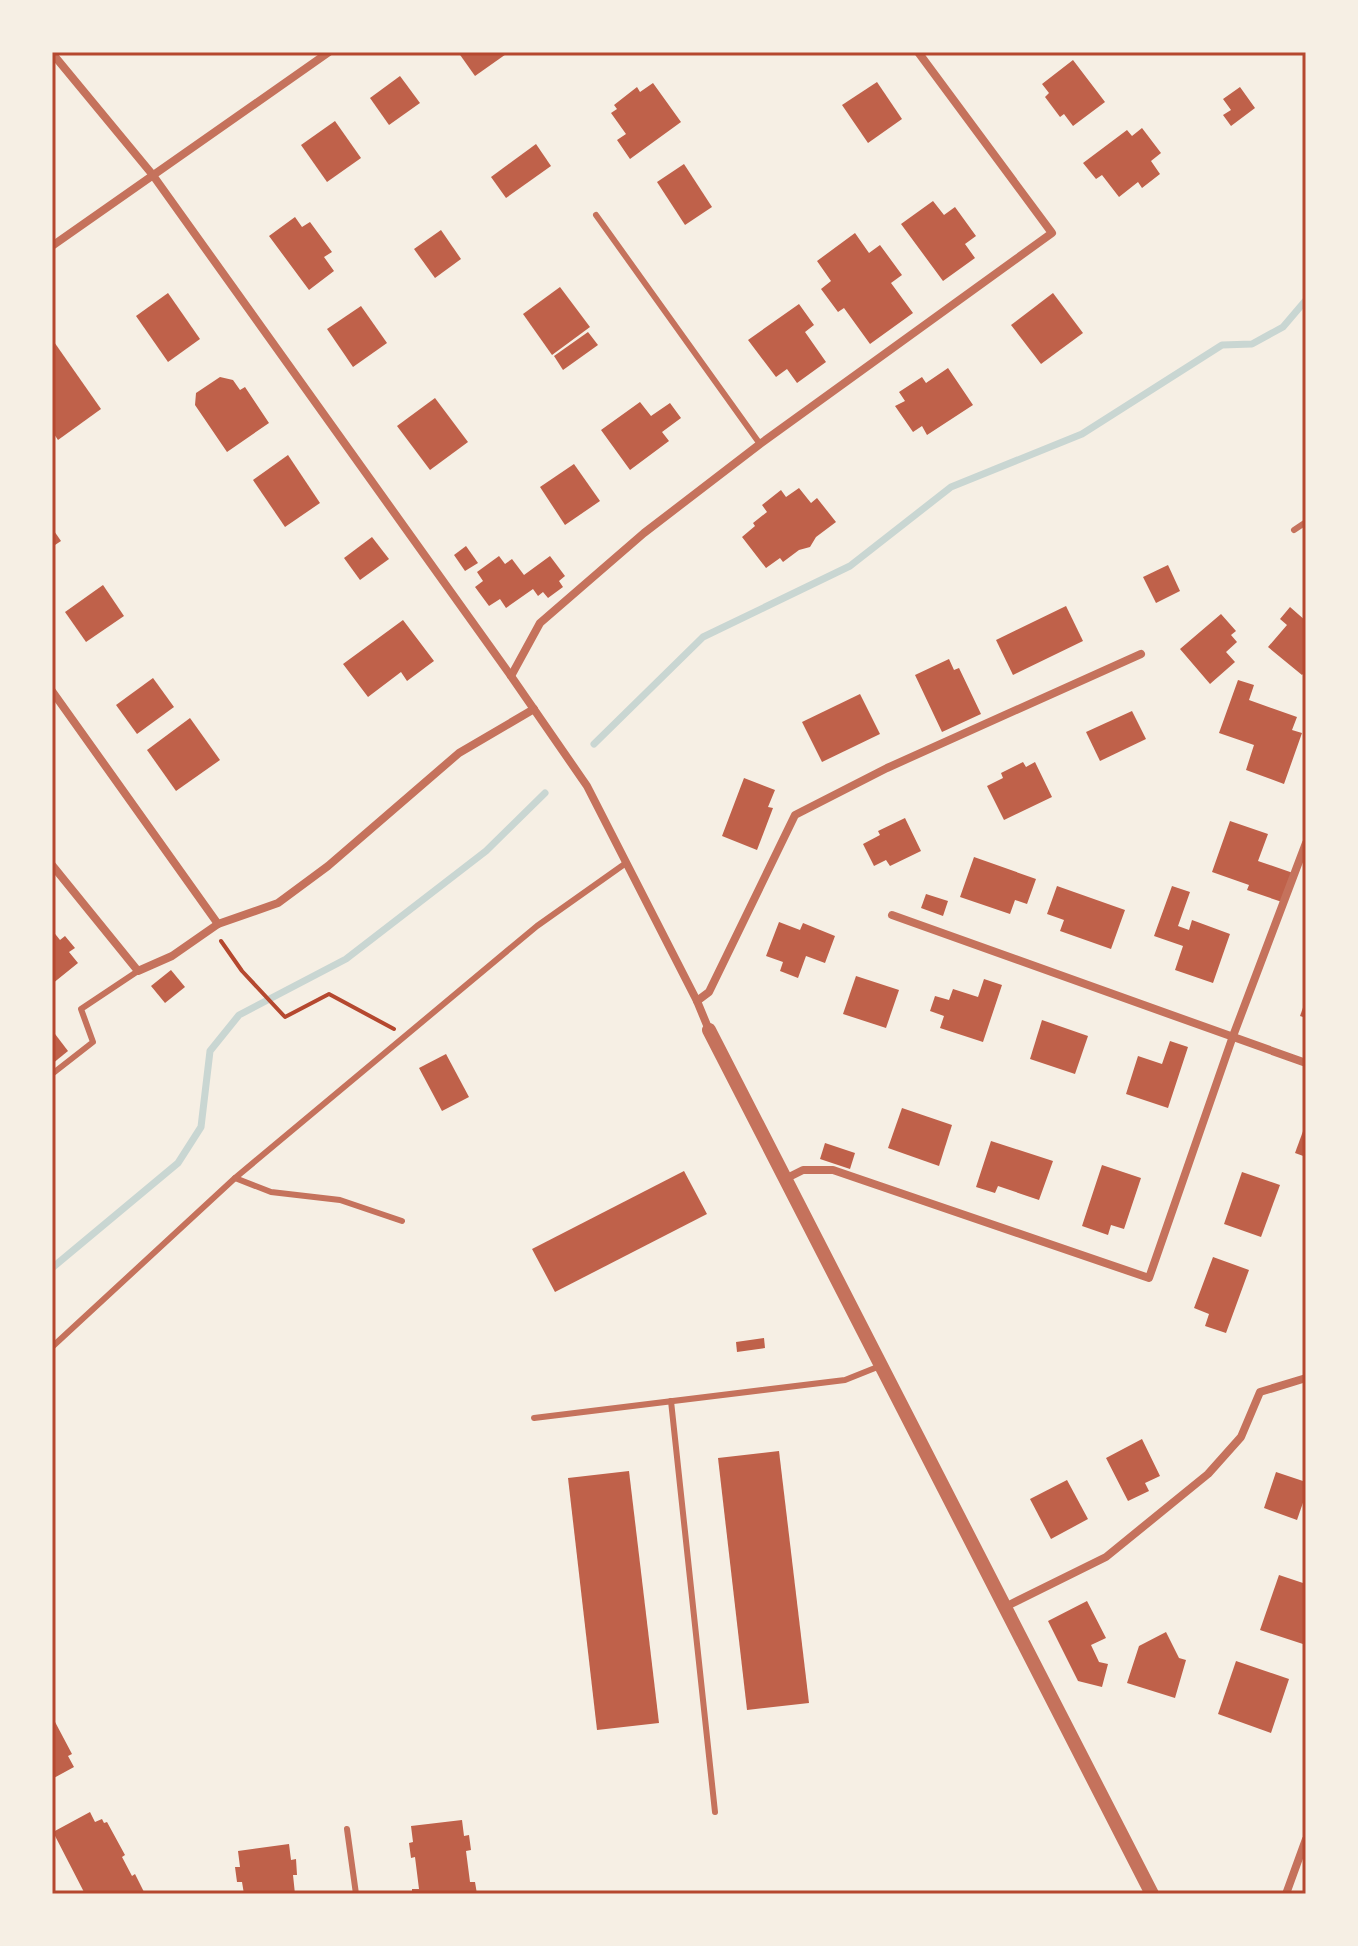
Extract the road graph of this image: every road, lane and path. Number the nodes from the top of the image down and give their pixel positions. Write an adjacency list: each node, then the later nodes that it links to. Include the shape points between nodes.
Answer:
1 (329, 52): 4 (street)
2 (918, 52): 7 (street, via 1052,233)
3 (52, 53): 4 (street)
4 (152, 174): 6 (street); 11 (street)
5 (596, 215): 7 (lane)
6 (52, 246)
7 (760, 444): 11 (street, via 644,533 540,623)
8 (1306, 522): 9 (lane)
9 (1294, 530)
10 (1141, 654): 20 (street, via 795,815 709,992)
11 (511, 676): 13 (street)
12 (52, 691): 18 (street)
13 (534, 709): 15 (street, via 587,786); 18 (street, via 459,753 278,903)
14 (1306, 843): 23 (street)
15 (626, 863): 20 (street); 22 (lane, via 537,926)
16 (52, 865): 19 (street)
17 (892, 915): 23 (street)
18 (215, 926): 19 (street, via 172,956); 22 (path, via 242,971 285,1017 329,994)
19 (138, 971): 25 (lane, via 81,1009 93,1042)
20 (697, 1001): 21 (street)
21 (709, 1030): 27 (street)
22 (406, 1035): 26 (lane)
23 (1233, 1036): 24 (street); 27 (street, via 1149,1278 833,1170 803,1170)
24 (1306, 1063)
25 (52, 1074)
26 (235, 1178): 28 (lane, via 271,1192 340,1200); 29 (lane)
27 (787, 1178): 30 (street)
28 (402, 1221)
29 (52, 1347)
30 (880, 1366): 32 (lane, via 845,1380); 34 (street)
31 (1306, 1378): 34 (street, via 1260,1392 1241,1437 1208,1474 1106,1557)
32 (671, 1401): 33 (lane); 35 (lane)
33 (534, 1418)
34 (1005, 1607): 39 (street)
35 (715, 1812)
36 (347, 1829): 38 (lane)
37 (1306, 1839): 40 (street)
38 (356, 1894)
39 (1152, 1894)
40 (1286, 1894)

